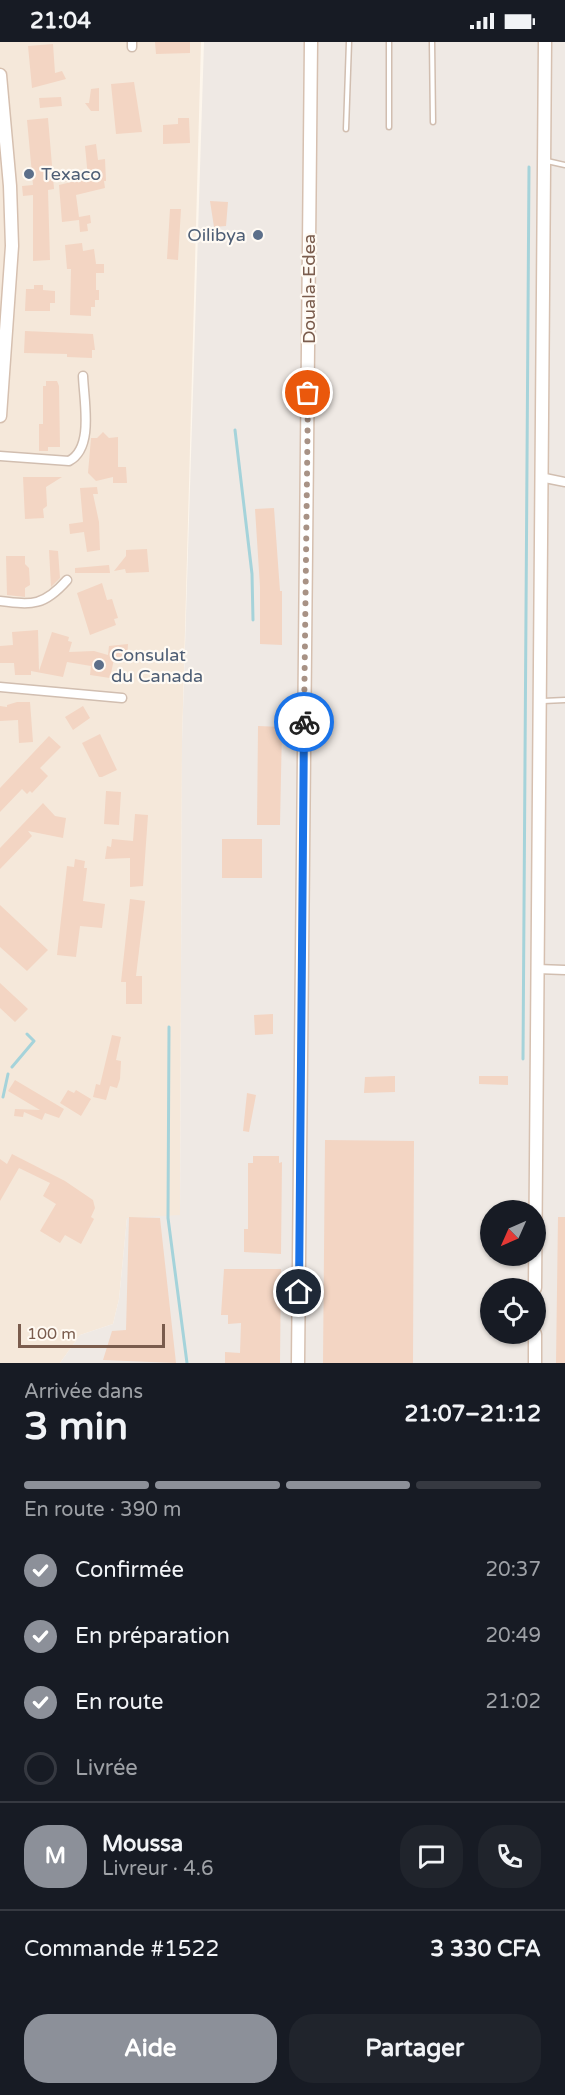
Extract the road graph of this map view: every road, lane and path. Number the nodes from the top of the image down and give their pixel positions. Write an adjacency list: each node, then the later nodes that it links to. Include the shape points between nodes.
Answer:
1 (311, 42): 27 (main road, Douala-Edea)
2 (349, 42): 9 (lane)
3 (389, 42): 8 (lane)
4 (432, 42): 7 (lane)
5 (545, 42): 10 (main road)
6 (0, 78): 13 (main road, via 12,246)
7 (433, 122)
8 (389, 127)
9 (346, 129)
10 (543, 160): 11 (lane); 15 (main road)
11 (565, 165)
12 (83, 376): 14 (street, via 84,445 78,456 69,461)
13 (0, 416)
14 (0, 456)
15 (540, 477): 16 (street); 22 (main road)
16 (565, 482)
17 (67, 580): 18 (street, via 42,602)
18 (0, 601)
19 (0, 687): 20 (street)
20 (122, 698)
21 (565, 700): 22 (lane)
22 (539, 701): 23 (main road)
23 (537, 969): 24 (street); 25 (main road)
24 (565, 970)
25 (535, 1278)
26 (535, 1344): 28 (main road)
27 (298, 1363)
28 (535, 1363)

